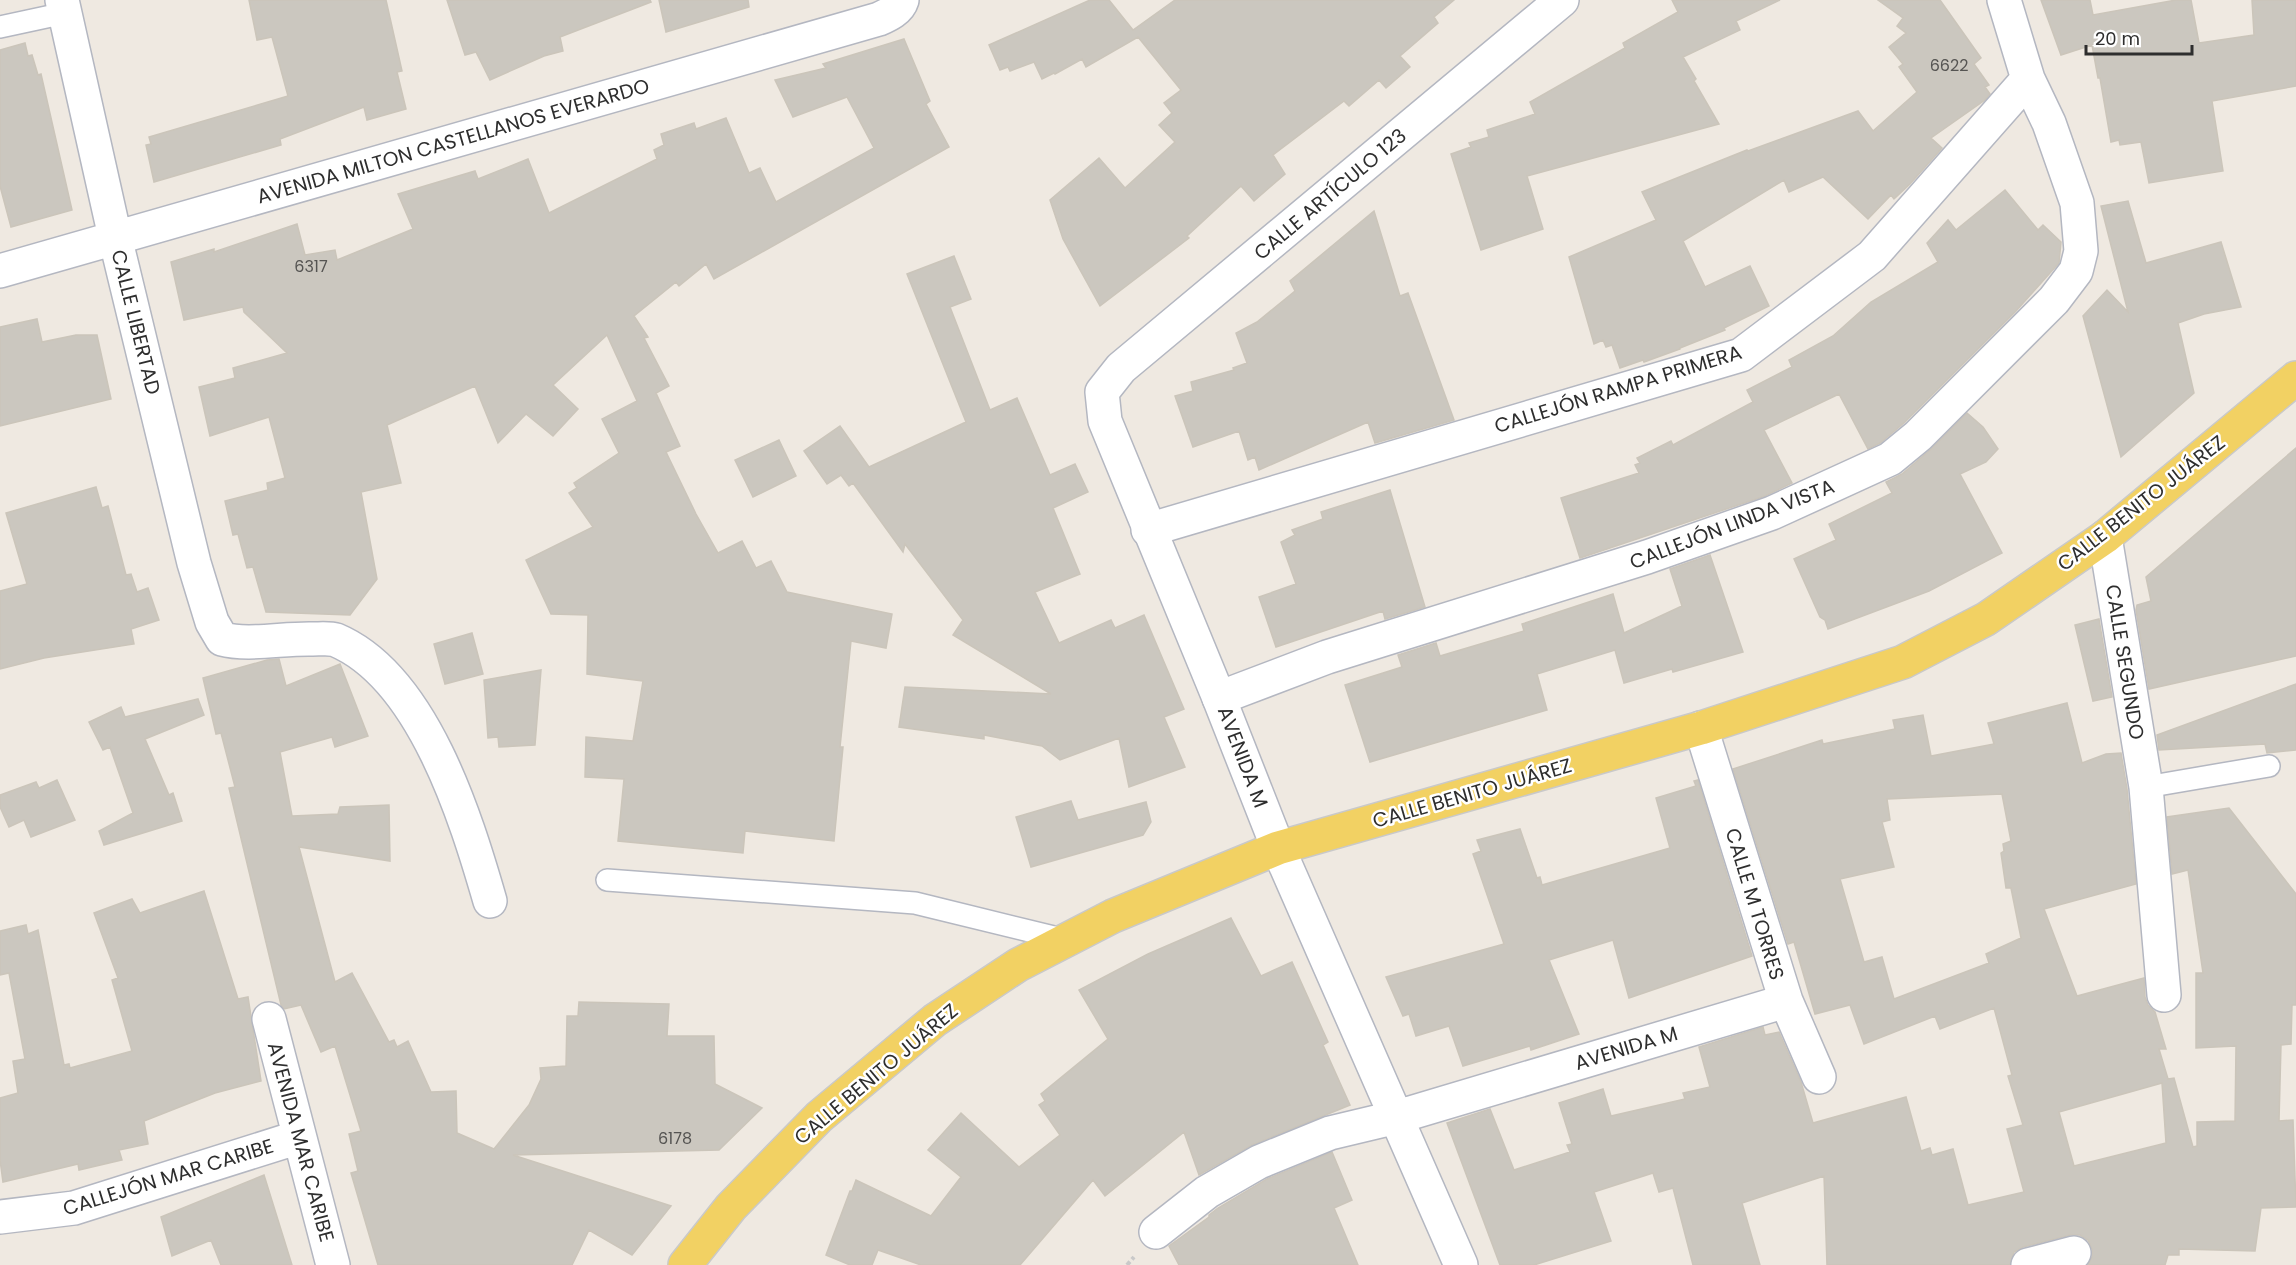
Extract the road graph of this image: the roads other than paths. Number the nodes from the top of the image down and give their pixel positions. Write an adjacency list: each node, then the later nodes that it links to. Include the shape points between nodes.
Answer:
1 (1562, 0): 10 (street, CALLE ARTÍCULO 123, via 1121,368)
2 (2004, 0): 6 (street, CALLEJÓN LINDA VISTA)
3 (902, 2): 7 (street, AVENIDA MILTON CASTELLANOS EVERARDO, via 879,19)
4 (63, 7): 5 (lane); 7 (street, CALLE LIBERTAD)
5 (0, 27)
6 (2028, 79): 11 (street, CALLEJÓN RAMPA PRIMERA, via 1872,256 1741,355); 13 (street, CALLEJÓN LINDA VISTA, via 2049,123 2077,203 2081,251 2076,271 2054,300 1890,459 1761,517 1647,557 1327,657)
7 (115, 237): 8 (street, AVENIDA MILTON CASTELLANOS EVERARDO); 19 (street, CALLE LIBERTAD, via 194,563 212,622 222,639 235,643 288,638 334,640 375,665 402,695 451,783 471,833)
8 (0, 271)
9 (2296, 378): 12 (main road, CALLE BENITO JUÁREZ)
10 (1102, 392): 11 (street, AVENIDA M, via 1104,421)
11 (1148, 530): 13 (street, AVENIDA M)
12 (2105, 537): 14 (main road, CALLE BENITO JUÁREZ, via 1986,619 1903,662); 16 (street, CALLE SEGUNDO)
13 (1220, 698): 17 (street, AVENIDA M)
14 (1701, 728): 17 (main road, CALLE BENITO JUÁREZ); 22 (street, CALLE M TORRES)
15 (2269, 766): 16 (lane)
16 (2146, 787): 21 (street, CALLE SEGUNDO)
17 (1278, 848): 20 (main road, CALLE BENITO JUÁREZ, via 1113,916); 25 (street, AVENIDA M)
18 (606, 880): 20 (lane, via 915,903)
19 (490, 901)
20 (1066, 940): 31 (main road, CALLE BENITO JUÁREZ, via 1018,965 935,1020 819,1117 731,1207)
21 (2164, 994)
22 (1786, 1001): 24 (street, CALLE M TORRES); 25 (street, AVENIDA M)
23 (269, 1019): 26 (street, AVENIDA MAR CARIBE)
24 (1819, 1077)
25 (1397, 1117): 28 (street, AVENIDA M, via 1330,1133 1259,1162 1207,1192); 32 (street, AVENIDA M)
26 (299, 1137): 27 (street, CALLEJÓN MAR CARIBE, via 74,1208); 30 (street, AVENIDA MAR CARIBE)
27 (0, 1216)
28 (1156, 1232)
29 (2074, 1253): 33 (street)
30 (333, 1265)
31 (685, 1265)
32 (1461, 1265)
33 (2028, 1265)

